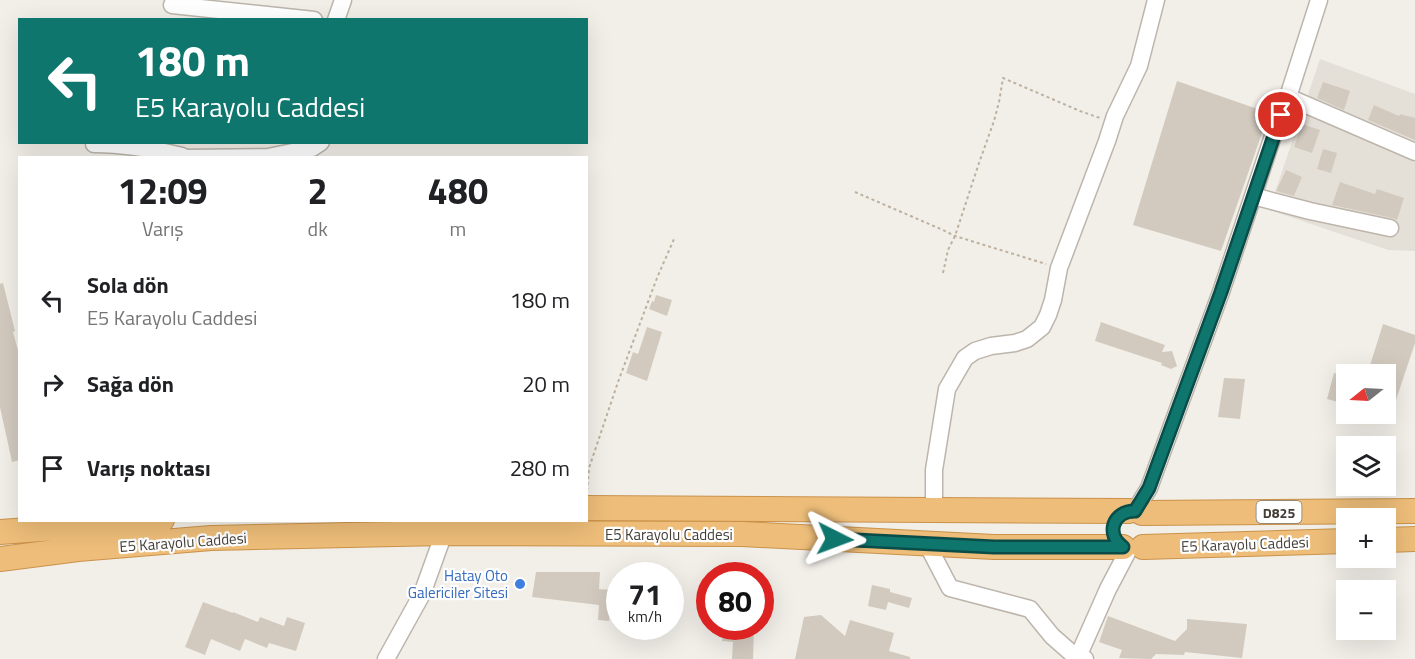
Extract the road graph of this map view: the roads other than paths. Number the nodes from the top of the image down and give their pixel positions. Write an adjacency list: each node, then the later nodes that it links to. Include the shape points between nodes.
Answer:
1 (343, 0): 6 (street)
2 (1156, 0): 16 (street, via 1139,66 1115,116 1059,268 1053,300 1042,327 1027,339 975,351 965,358 946,389 934,470)
3 (1319, 0): 7 (street)
4 (172, 5): 5 (street)
5 (295, 18)
6 (337, 18)
7 (1288, 97): 10 (street); 13 (street)
8 (123, 144): 11 (street)
9 (318, 144): 12 (street)
10 (1415, 152)
11 (178, 156)
12 (273, 156)
13 (1253, 196): 14 (street); 17 (street, via 1149,488)
14 (1390, 228)
15 (588, 508): 16 (highway, E5 Karayolu Caddesi)
16 (934, 510): 17 (highway, E5 Karayolu Caddesi)
17 (1135, 511): 18 (highway, E5 Karayolu Caddesi / D825); 27 (highway, via 1147,517 1152,530 1148,542); 27 (highway, via 1119,516 1113,527 1115,539)
18 (1415, 511)
19 (119, 522): 20 (highway, E5 Karayolu Caddesi)
20 (76, 524): 21 (highway, E5 Karayolu Caddesi)
21 (0, 532)
22 (444, 532): 26 (highway, E5 Karayolu Caddesi, via 742,534); 28 (highway, E5 Karayolu Caddesi, via 212,538); 29 (street, via 422,594)
23 (1415, 539): 24 (highway)
24 (1396, 540)
25 (1336, 541): 27 (highway, E5 Karayolu Caddesi / D825)
26 (927, 544): 27 (highway, E5 Karayolu Caddesi); 30 (street, via 950,588 1030,609 1052,636)
27 (1132, 548): 30 (street, via 1108,589)
28 (0, 559)
29 (386, 659)
30 (1080, 659)

